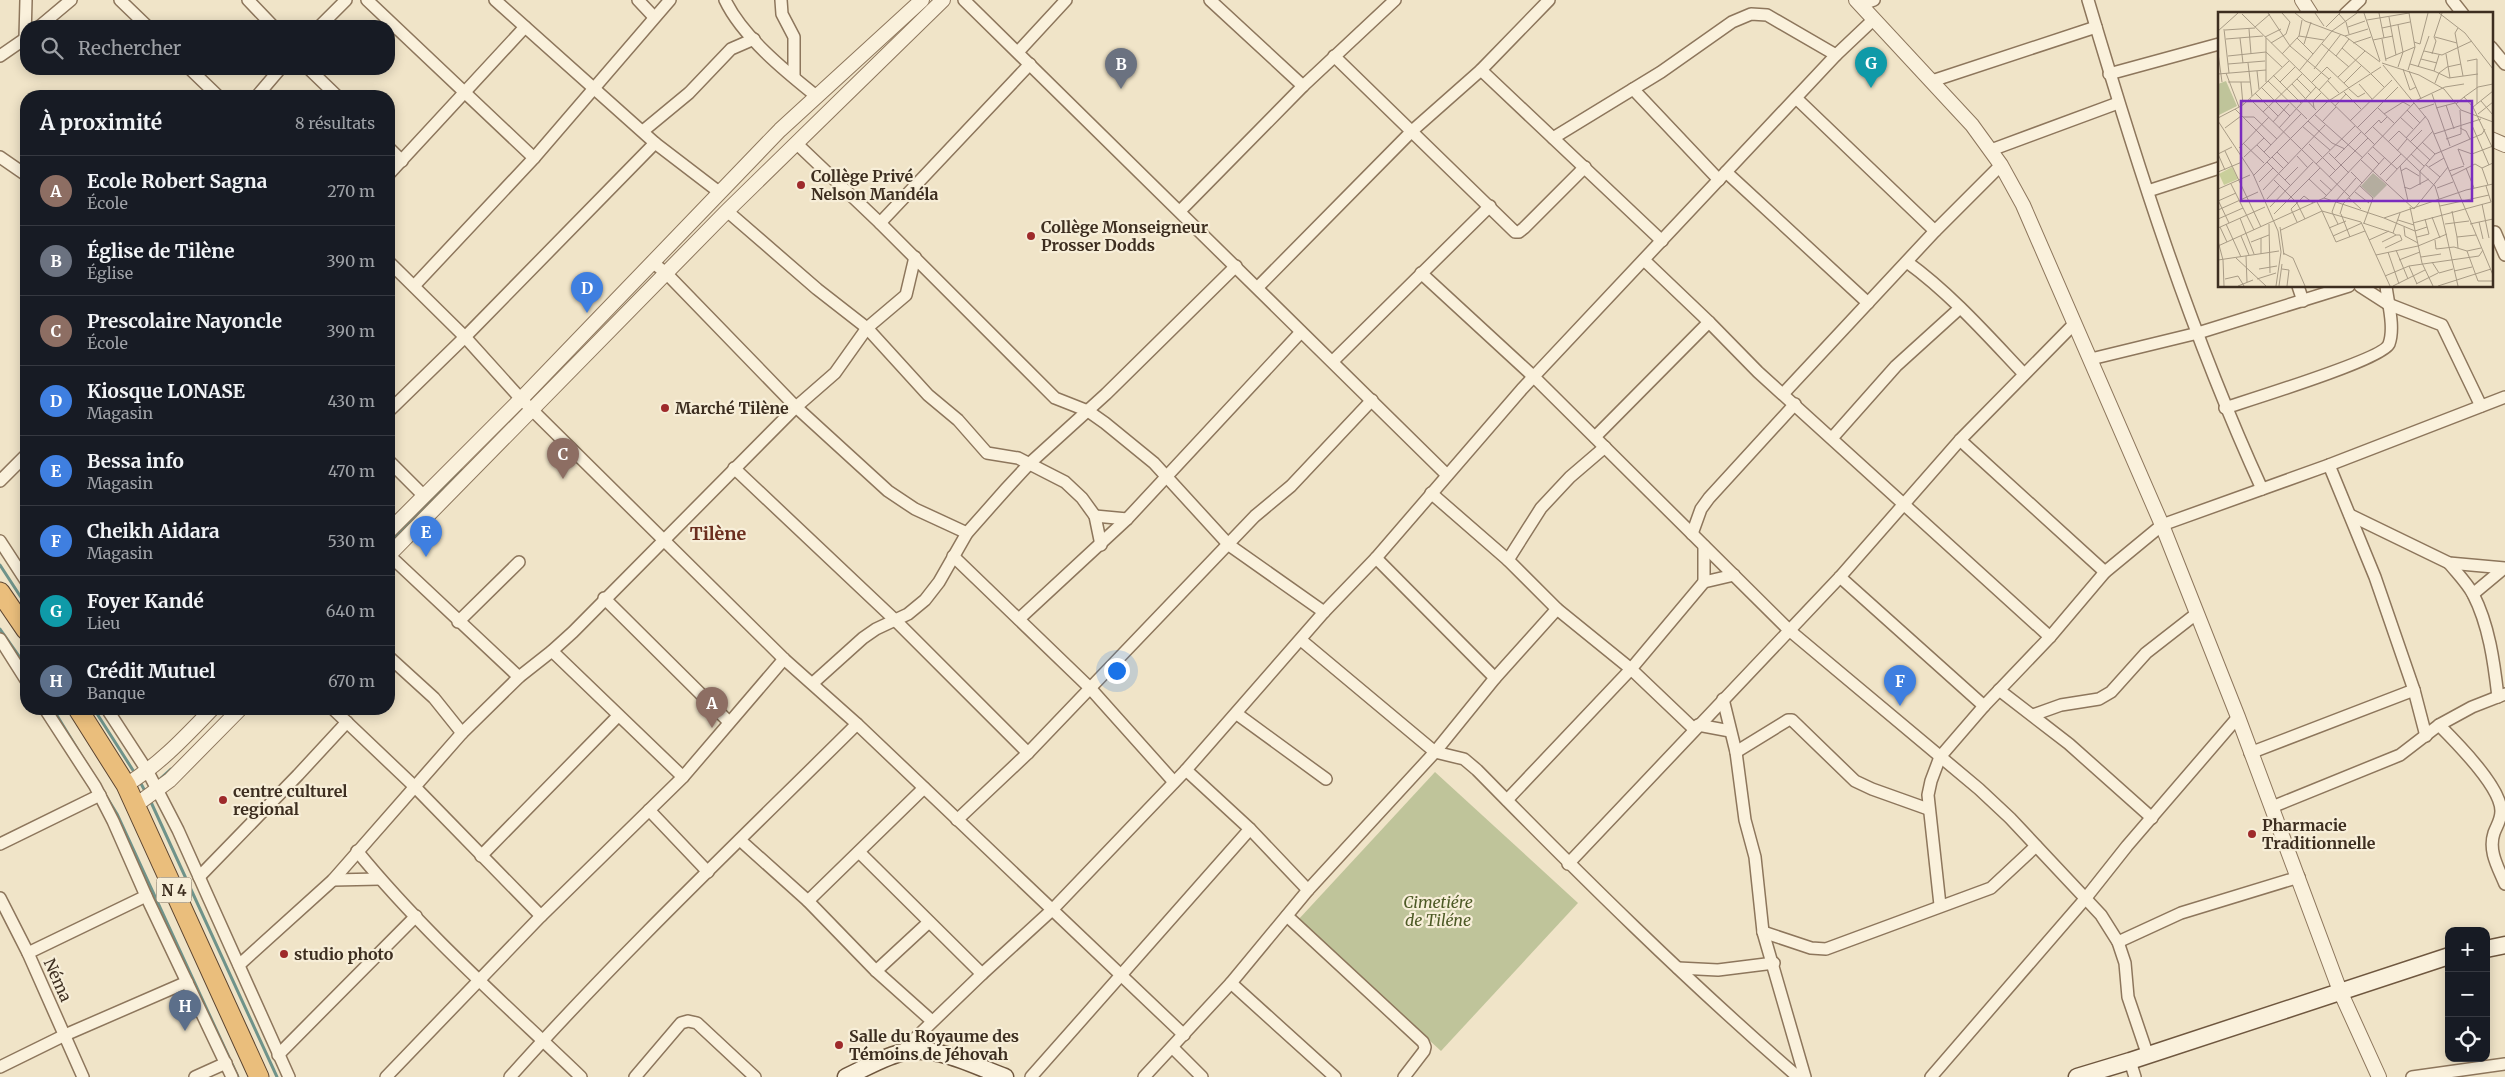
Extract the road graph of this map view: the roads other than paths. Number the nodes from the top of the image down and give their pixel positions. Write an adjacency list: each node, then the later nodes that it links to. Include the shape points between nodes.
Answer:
1 (26, 0): 28 (street)
2 (71, 0): 29 (street)
3 (120, 0): 30 (street)
4 (248, 0): 31 (street)
5 (346, 0): 32 (street)
6 (367, 0): 33 (street)
7 (495, 0): 36 (street)
8 (638, 0): 27 (street)
9 (670, 0): 27 (street)
10 (725, 0): 38 (street)
11 (781, 0): 53 (street, via 782,14 794,37)
12 (922, 0): 62 (street)
13 (943, 0): 70 (street)
14 (964, 0): 42 (street)
15 (1066, 0): 42 (street)
16 (1210, 0): 55 (street)
17 (1395, 0): 44 (street)
18 (1549, 0): 48 (street)
19 (2088, 0): 37 (street)
20 (2302, 0): 24 (street)
21 (2360, 0): 25 (street)
22 (2452, 0): 26 (street)
23 (1863, 2): 34 (street)
24 (2310, 12)
25 (2347, 12)
26 (2461, 12)
27 (654, 17): 56 (street)
28 (26, 20)
29 (47, 20)
30 (141, 20)
31 (267, 20)
32 (326, 20)
33 (389, 20)
34 (1873, 20): 45 (street); 54 (street)
35 (395, 26): 61 (street)
36 (525, 27): 56 (street); 61 (street)
37 (2096, 27): 49 (street); 54 (street)
38 (754, 39): 53 (street); 66 (street, via 731,49 689,93)
39 (20, 42): 43 (street)
40 (2218, 44): 49 (street)
41 (2492, 48): 47 (street)
42 (1018, 52): 46 (street)
43 (0, 56)
44 (1334, 56): 55 (street); 65 (street)
45 (1836, 56): 57 (street, via 1767,15 1751,14 1732,22); 63 (street)
46 (1030, 64): 87 (street); 88 (street)
47 (2505, 64)
48 (1481, 70): 65 (street); 67 (street)
49 (2109, 74): 64 (street)
50 (196, 75): 58 (street)
51 (275, 75): 59 (street)
52 (315, 75): 60 (street)
53 (794, 77): 62 (street)
54 (1932, 81): 72 (street)
55 (1303, 86): 87 (street)
56 (593, 89): 66 (street); 75 (street)
57 (1633, 89): 67 (street); 82 (street)
58 (212, 90)
59 (261, 90)
60 (331, 90)
61 (466, 92): 75 (street); 76 (street)
62 (816, 95): 84 (street)
63 (1796, 98): 82 (street); 89 (street)
64 (2118, 103): 72 (street); 83 (street)
65 (1412, 130): 85 (street); 102 (street)
66 (642, 131): 69 (street)
67 (1553, 138): 79 (street)
68 (2492, 139): 71 (street)
69 (655, 143): 84 (street); 116 (street)
70 (796, 143): 86 (street); 88 (street)
71 (2505, 145)
72 (1991, 150): 77 (street)
73 (395, 154): 76 (street)
74 (0, 158): 81 (street)
75 (534, 158): 101 (street)
76 (402, 161): 78 (street)
77 (2001, 165): 89 (street); 112 (street, via 2023,205)
78 (395, 168)
79 (1585, 168): 85 (street, via 1519,232 1515,232); 91 (street)
80 (2218, 168): 83 (street)
81 (20, 170)
82 (1722, 176): 91 (street); 108 (street)
83 (2148, 191): 115 (street)
84 (719, 192): 95 (street)
85 (1490, 206): 100 (street)
86 (727, 211): 99 (street); 113 (street)
87 (1180, 211): 97 (street)
88 (880, 223): 93 (street)
89 (1935, 231): 96 (street)
90 (2497, 232): 92 (street)
91 (1662, 241): 94 (street)
92 (2505, 255)
93 (915, 257): 113 (street, via 906,295); 131 (street, via 1055,398)
94 (1644, 260): 111 (street); 120 (street)
95 (652, 262): 99 (street); 123 (street)
96 (1907, 262): 108 (street); 110 (street)
97 (1236, 266): 102 (street); 131 (street)
98 (395, 268): 101 (street)
99 (666, 273): 128 (street); 130 (street)
100 (1421, 273): 118 (street); 120 (street)
101 (414, 286): 116 (street)
102 (1258, 287): 114 (street)
103 (2299, 288): 107 (street)
104 (2343, 288): 107 (street)
105 (2363, 288): 109 (street)
106 (2386, 288): 109 (street)
107 (2303, 301): 115 (street)
108 (1868, 304): 121 (street)
109 (2388, 304): 127 (street, via 2442,324); 129 (street, via 2390,335 2384,350 2359,362)
110 (1960, 308): 119 (street); 133 (street, via 1896,366)
111 (1709, 322): 121 (street); 132 (street)
112 (2074, 324): 117 (street); 119 (street)
113 (867, 328): 128 (street, via 835,373); 137 (street, via 987,454)
114 (1301, 332): 118 (street); 142 (street)
115 (2198, 333): 117 (street); 129 (street)
116 (465, 337): 123 (street); 125 (street)
117 (2091, 360): 152 (street)
118 (1333, 361): 124 (street)
119 (2024, 374): 134 (street)
120 (1534, 377): 132 (street); 141 (street)
121 (1783, 394): 126 (street)
122 (2505, 397): 127 (street)
123 (521, 400): 130 (street); 146 (street)
124 (1372, 400): 141 (street); 158 (street, via 1291,486)
125 (395, 404)
126 (1795, 404): 133 (street); 154 (street, via 1709,498)
127 (2481, 406): 138 (street)
128 (796, 407): 140 (street); 153 (street, via 888,491 915,509)
129 (2225, 408): 144 (street)
130 (532, 410): 156 (street); 160 (street)
131 (1088, 411): 137 (street); 142 (street)
132 (1595, 437): 135 (street)
133 (1833, 437): 147 (street)
134 (1960, 440): 147 (street); 169 (street)
135 (1605, 447): 154 (street); 163 (street, via 1541,508)
136 (20, 461): 143 (street)
137 (1030, 463): 149 (street, via 1065,482); 153 (street)
138 (2329, 465): 144 (street); 148 (street)
139 (395, 467): 146 (street)
140 (734, 468): 156 (street); 180 (street)
141 (1448, 475): 145 (street)
142 (1166, 476): 150 (street); 158 (street)
143 (0, 482)
144 (2262, 489): 152 (street)
145 (1431, 493): 162 (street); 163 (street)
146 (423, 496): 151 (street)
147 (1903, 505): 171 (street); 184 (street)
148 (2350, 515): 166 (street); 198 (street)
149 (1095, 516): 150 (street); 157 (street)
150 (1127, 519): 157 (street)
151 (395, 525)
152 (2162, 525): 169 (street); 178 (street)
153 (966, 533): 161 (street)
154 (1692, 534): 159 (street)
155 (0, 541): 168 (street)
156 (662, 541): 175 (street); 189 (street)
157 (1101, 545): 179 (street)
158 (1229, 545): 177 (street); 196 (street)
159 (1704, 546): 170 (street); 172 (street)
160 (395, 549)
161 (953, 556): 179 (street); 180 (street, via 925,600)
162 (1376, 558): 177 (street); 194 (street)
163 (1508, 560): 176 (street)
164 (395, 561): 182 (street)
165 (519, 562): 182 (street)
166 (2449, 563): 167 (street); 174 (street)
167 (2504, 569): 174 (street)
168 (20, 572)
169 (2105, 572): 184 (street)
170 (1734, 575): 172 (street); 183 (street)
171 (1840, 577): 183 (street); 201 (street)
172 (1704, 582): 191 (street)
173 (0, 592): 181 (highway)
174 (2473, 594): 199 (street, via 2491,648)
175 (604, 598): 187 (street); 213 (street)
176 (1557, 610): 191 (street); 194 (street)
177 (1324, 612): 186 (street)
178 (2196, 614): 209 (street, via 2146,653 2111,692 2099,699 2061,705); 211 (street)
179 (1019, 619): 196 (street)
180 (895, 620): 195 (street, via 863,638); 222 (street)
181 (20, 621)
182 (458, 622): 193 (street)
183 (1789, 630): 200 (street); 224 (street)
184 (2050, 637): 197 (street)
185 (0, 639): 188 (street)
186 (1301, 640): 202 (street); 220 (street)
187 (552, 651): 193 (street); 210 (street)
188 (5, 656): 192 (street)
189 (784, 659): 195 (street); 213 (street)
190 (395, 662): 218 (street, via 434,698)
191 (1631, 669): 216 (street); 234 (street)
192 (20, 673)
193 (519, 677): 218 (street)
194 (1495, 678): 220 (street)
195 (813, 683): 214 (street)
196 (1090, 688): 222 (street); 229 (street)
197 (1999, 690): 201 (street); 209 (street)
198 (2414, 690): 219 (street); 223 (street)
199 (2501, 695): 215 (street)
200 (1724, 699): 216 (street); 217 (street)
201 (1984, 706): 224 (street)
202 (1237, 714): 225 (street); 228 (street)
203 (49, 715): 232 (street)
204 (83, 715): 227 (highway, N 4)
205 (110, 715): 227 (street)
206 (206, 715): 227 (street)
207 (234, 715): 233 (street)
208 (339, 715): 212 (street)
209 (2033, 715): 238 (street)
210 (618, 716): 226 (street); 246 (street)
211 (2238, 717): 223 (street); 238 (street)
212 (346, 722): 230 (street); 249 (street)
213 (729, 722): 226 (street)
214 (856, 724): 231 (street); 241 (street)
215 (2439, 725): 219 (street); 253 (street, via 2464,751 2498,798 2500,823 2492,840 2492,852)
216 (1696, 727): 217 (street); 247 (street)
217 (1730, 731): 221 (street)
218 (462, 734): 230 (street)
219 (2426, 736): 235 (street, via 2400,755)
220 (1435, 752): 234 (street, via 1464,759); 254 (street)
221 (1736, 752): 236 (street, via 1792,720 1855,781); 265 (street, via 1746,820 1759,876)
222 (1028, 753): 239 (street)
223 (2250, 753): 235 (street)
224 (1940, 757): 236 (street, via 1930,781); 243 (street, via 1979,789)
225 (1186, 770): 229 (street); 240 (street)
226 (682, 777): 237 (street)
227 (139, 778): 233 (highway, N 4); 233 (street)
228 (1326, 779)
229 (1174, 782): 260 (street)
230 (415, 787): 244 (street); 246 (street)
231 (924, 788): 239 (street); 245 (street)
232 (100, 795): 242 (street); 255 (street)
233 (148, 797): 249 (street); 297 (highway, N 4)
234 (1507, 800): 247 (street)
235 (2272, 807): 250 (street)
236 (1928, 809): 259 (street)
237 (649, 810): 248 (street); 262 (street)
238 (2152, 818): 257 (street)
239 (957, 820): 260 (street)
240 (1250, 829): 254 (street); 276 (street)
241 (740, 840): 248 (street); 258 (street)
242 (0, 844)
243 (2036, 846): 257 (street); 259 (street, via 1991,888)
244 (357, 851): 251 (street); 252 (street)
245 (858, 852): 258 (street); 264 (street)
246 (481, 856): 262 (street)
247 (1568, 864): 273 (street)
248 (708, 872): 284 (street)
249 (199, 876): 272 (street)
250 (2299, 877): 266 (street, via 2181,913); 280 (street)
251 (380, 879): 252 (street); 261 (street)
252 (333, 880): 272 (street)
253 (2505, 884)
254 (1308, 890): 263 (street)
255 (146, 896): 269 (street); 277 (street)
256 (0, 898): 269 (street, Néma)
257 (2086, 899): 266 (street, via 2109,925); 313 (street)
258 (808, 901): 274 (street)
259 (1940, 905): 265 (street, via 1826,949 1811,948)
260 (1052, 910): 275 (street); 276 (street)
261 (416, 916): 278 (street); 287 (street)
262 (541, 916): 278 (street)
263 (1287, 916): 279 (street); 310 (street, via 1423,1042 1424,1051)
264 (929, 922): 274 (street); 275 (street)
265 (1763, 932): 271 (street)
266 (2118, 942): 288 (street, via 2125,963 2128,997)
267 (2505, 945): 268 (main road)
268 (2490, 948)
269 (28, 953): 282 (street, Néma)
270 (2445, 957): 280 (main road)
271 (1774, 963): 273 (street, via 1718,970); 312 (street)
272 (239, 965): 287 (street)
273 (1678, 968): 311 (street)
274 (876, 971): 281 (street)
275 (982, 974): 281 (street)
276 (1121, 977): 283 (street); 306 (street)
277 (188, 982): 282 (street); 289 (street)
278 (479, 982): 284 (street); 299 (street)
279 (1231, 983): 283 (street); 309 (street)
280 (2340, 991): 288 (main road); 315 (street)
281 (932, 1022): 286 (street)
282 (64, 1035): 291 (street); 294 (street, Néma)
283 (1184, 1035): 285 (street)
284 (543, 1040): 300 (street); 301 (street)
285 (1173, 1048): 307 (street); 308 (street)
286 (900, 1053): 304 (main road); 305 (main road, via 931,1052 949,1056)
287 (278, 1055): 298 (street)
288 (2148, 1056): 292 (main road)
289 (226, 1063): 295 (street); 296 (street)
290 (2505, 1064): 293 (street)
291 (0, 1067)
292 (2133, 1069): 314 (main road)
293 (2470, 1073): 316 (street)
294 (83, 1077)
295 (195, 1077)
296 (232, 1077)
297 (259, 1077)
298 (289, 1077)
299 (386, 1077)
300 (510, 1077)
301 (581, 1077)
302 (635, 1077): 303 (street, via 681,1024 688,1021 697,1023)
303 (755, 1077)
304 (846, 1077)
305 (1005, 1077)
306 (1031, 1077)
307 (1144, 1077)
308 (1202, 1077)
309 (1335, 1077)
310 (1404, 1077)
311 (1798, 1077)
312 (1805, 1077)
313 (1931, 1077)
314 (2077, 1077)
315 (2379, 1077)
316 (2412, 1077)

